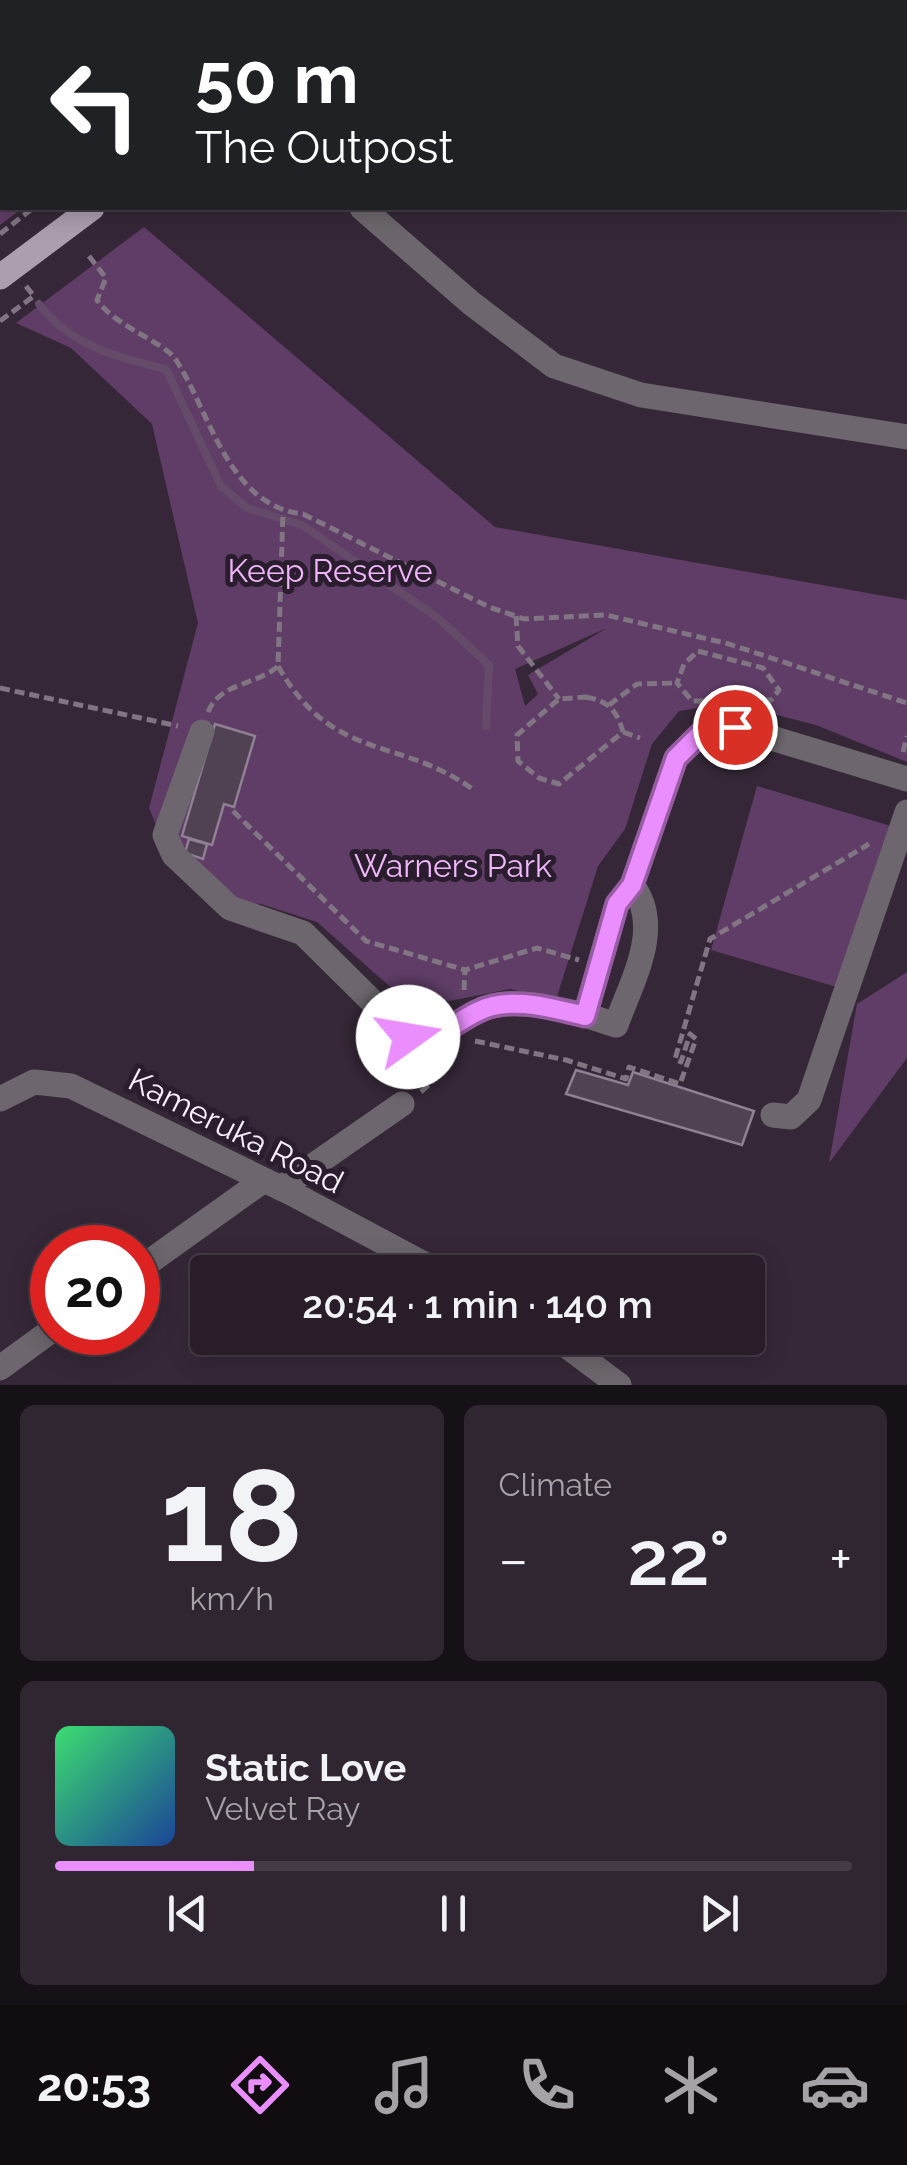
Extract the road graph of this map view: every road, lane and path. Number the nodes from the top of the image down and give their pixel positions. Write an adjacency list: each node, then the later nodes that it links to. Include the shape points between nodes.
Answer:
1 (30, 210): 4 (path)
2 (89, 210): 6 (main road)
3 (364, 210): 9 (street, via 554,366 641,395)
4 (0, 234)
5 (89, 256): 10 (path, via 106,278 97,300 134,334 176,357 222,453)
6 (0, 277)
7 (34, 296): 8 (path)
8 (0, 321)
9 (907, 438)
10 (283, 512): 11 (path, via 303,514); 13 (path)
11 (516, 616): 12 (path, via 606,615); 17 (path, via 518,646)
12 (766, 656): 14 (path); 18 (path)
13 (278, 666): 20 (path, via 210,705); 24 (path, via 298,702 342,734 420,759)
14 (763, 668): 15 (path, via 698,650); 15 (path, via 779,690 772,700 738,688 692,701)
15 (676, 682): 19 (path, via 637,684)
16 (0, 688): 20 (path)
17 (560, 699): 19 (path, via 586,696); 21 (path, via 518,734 518,761 539,778 559,784)
18 (907, 704)
19 (609, 706): 21 (path)
20 (202, 732): 29 (street, via 165,835 181,863 230,908 303,933 408,1037 424,1040 488,1007 513,1003)
21 (623, 732): 22 (path)
22 (640, 738)
23 (907, 780): 27 (street, via 735,727 702,732 676,758)
24 (474, 790)
25 (233, 811): 28 (path, via 366,940)
26 (904, 818): 30 (path, via 710,939 676,1060 682,1062 690,1034 696,1039 680,1084 629,1067 626,1079); 33 (street, via 809,1100 791,1117)
27 (632, 885): 29 (street, via 617,904); 29 (street, via 646,903 647,934 616,1025)
28 (465, 970)
29 (585, 1016)
30 (458, 1037)
31 (0, 1100): 34 (street, Kameruka Road, via 34,1082 71,1086)
32 (402, 1104): 34 (street)
33 (773, 1116)
34 (272, 1184): 35 (street, Kameruka Road); 36 (street)
35 (407, 1255)
36 (160, 1256)
37 (30, 1346): 39 (street)
38 (579, 1355): 40 (street)
39 (0, 1368)
40 (619, 1385)

